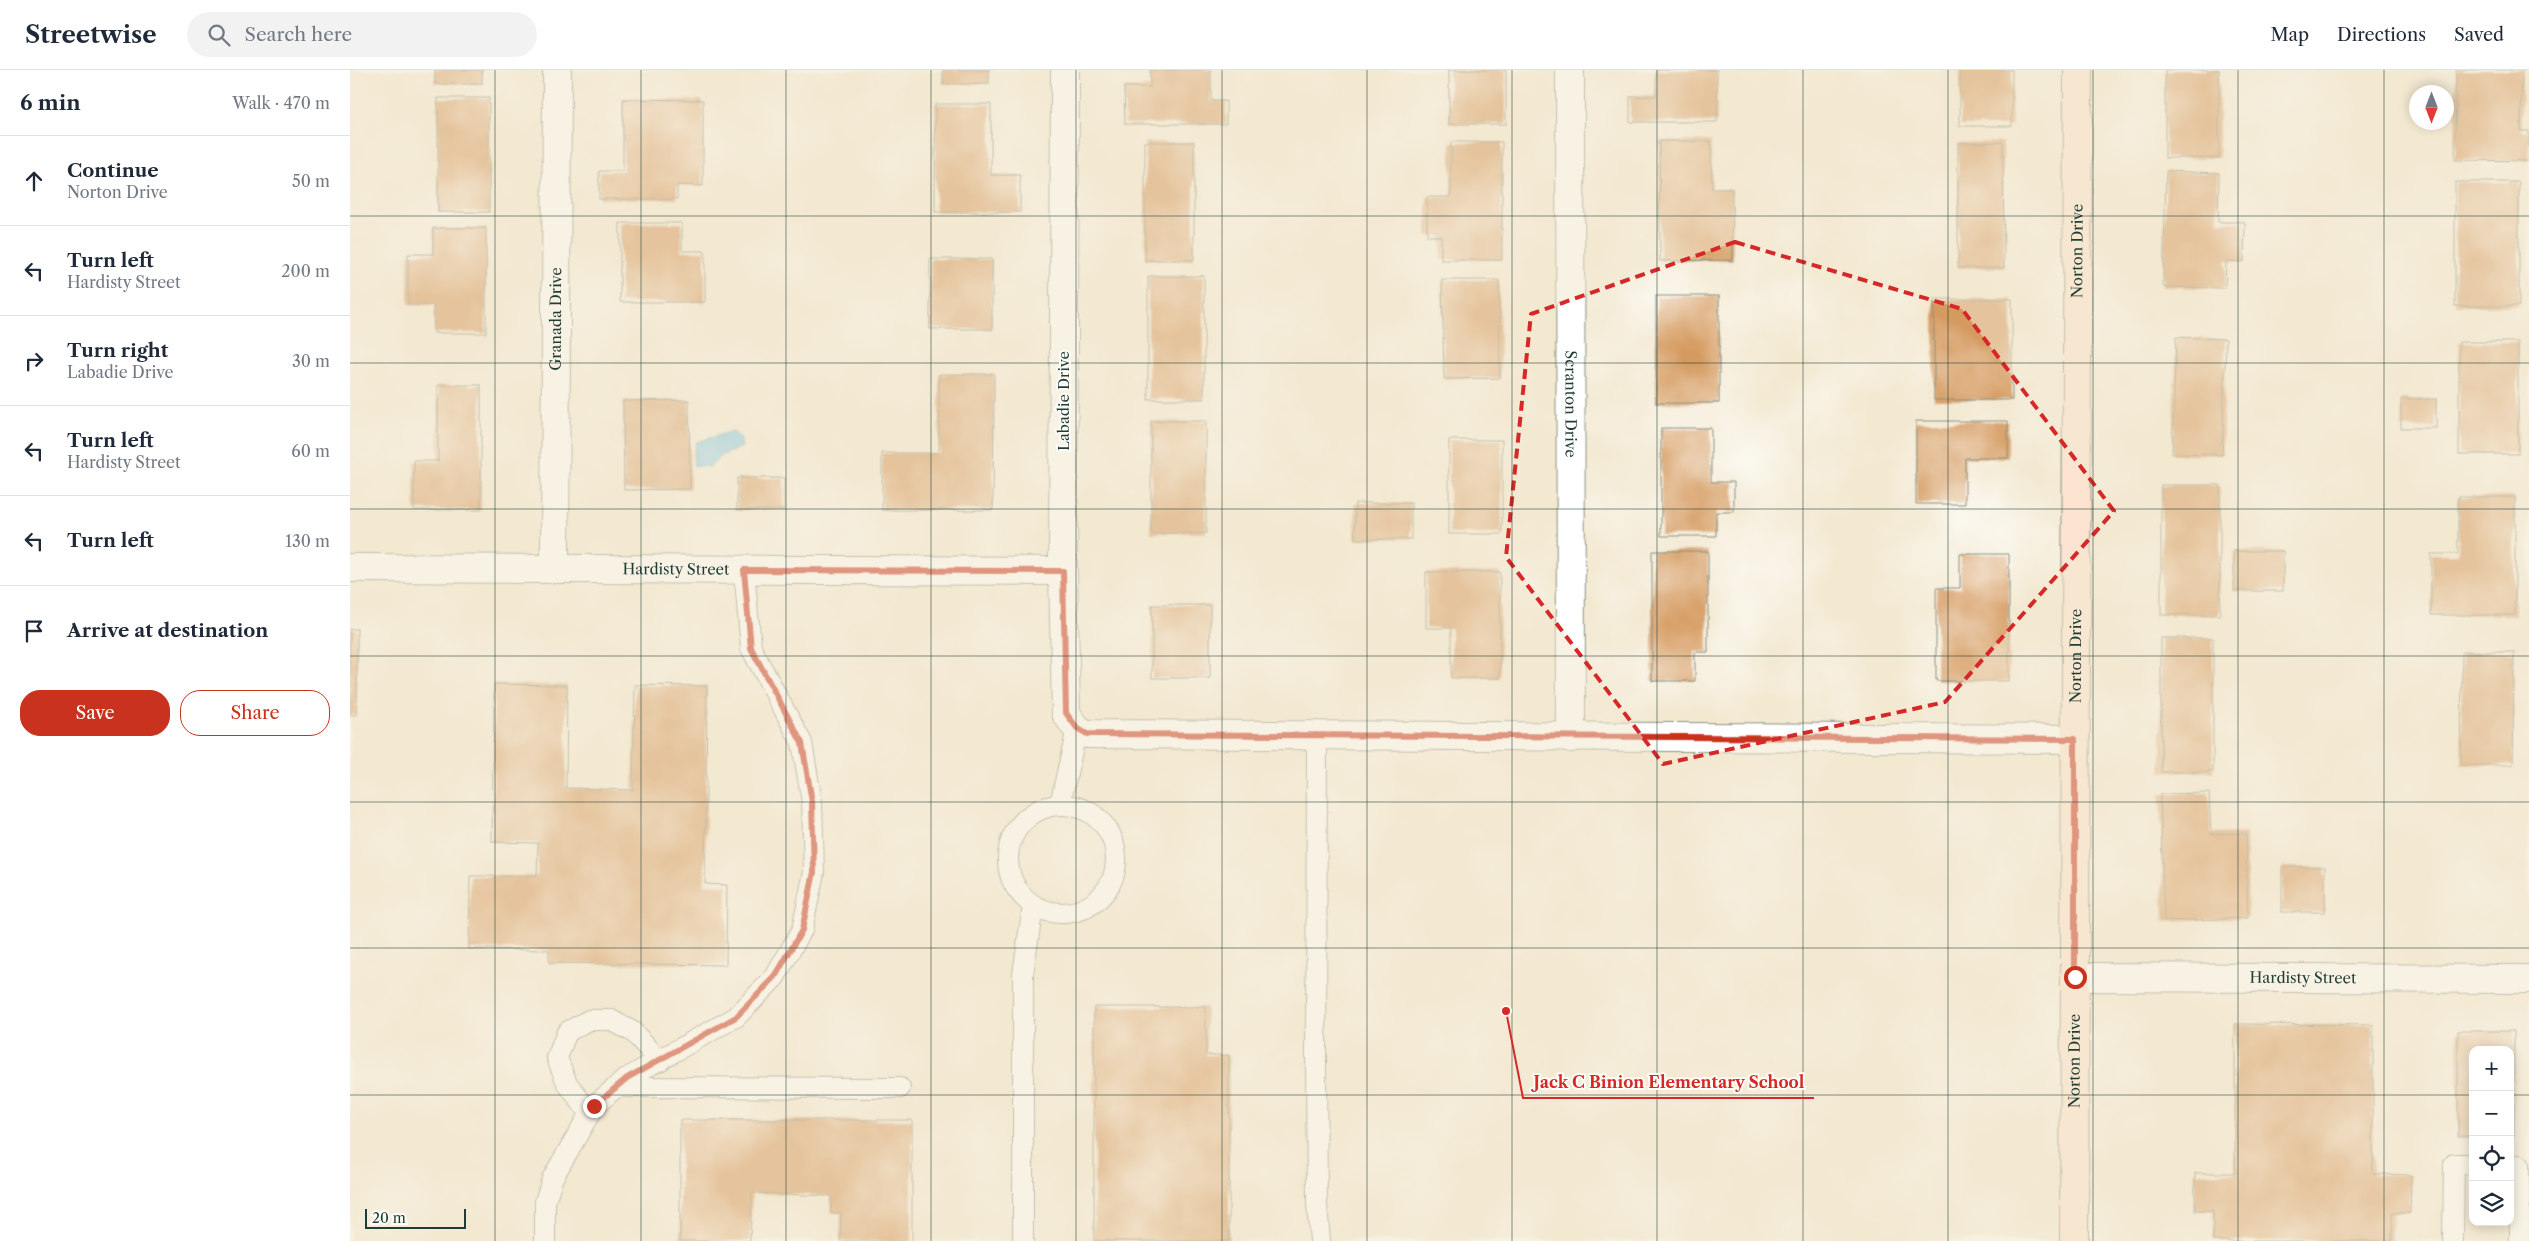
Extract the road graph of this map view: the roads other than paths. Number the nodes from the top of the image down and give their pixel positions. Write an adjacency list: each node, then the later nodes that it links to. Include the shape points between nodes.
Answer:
1 (557, 70): 6 (street, Granada Drive)
2 (1065, 70): 8 (street, Labadie Drive)
3 (1570, 70): 11 (street, Scranton Drive)
4 (2078, 70): 12 (street, Norton Drive)
5 (350, 568): 6 (street, Hardisty Street)
6 (556, 569): 7 (street, Hardisty Street)
7 (744, 570): 8 (street, Hardisty Street); 17 (lane, via 751,648 802,743 812,802 814,872 802,930 775,977 736,1017)
8 (1063, 571): 9 (street, Labadie Drive, via 1066,713)
9 (1077, 728): 10 (street, via 1087,734); 13 (lane)
10 (1317, 736): 11 (street); 25 (lane, via 1316,1073)
11 (1571, 738): 12 (street)
12 (2075, 739): 15 (street, Norton Drive)
13 (1060, 804): 14 (lane, via 1028,816 1016,829 1009,846 1007,863 1011,880 1020,895); 14 (lane, via 1077,806 1107,826 1115,843 1117,862 1113,880 1103,896 1088,908 1070,913 1051,913)
14 (1033, 906): 24 (lane, via 1023,974)
15 (2075, 977): 16 (street, Hardisty Street); 26 (street, Norton Drive)
16 (2529, 979)
17 (660, 1060): 18 (lane); 20 (lane, via 634,1032 611,1020 589,1020 567,1032 557,1058 567,1083)
18 (616, 1087): 19 (lane); 20 (lane, via 594,1106)
19 (900, 1088)
20 (590, 1114): 23 (lane, via 552,1179 545,1202)
21 (2469, 1164): 27 (lane, via 2454,1164)
22 (2520, 1165): 28 (lane)
23 (545, 1241)
24 (1023, 1241)
25 (1320, 1241)
26 (2074, 1241)
27 (2453, 1241)
28 (2520, 1241)

